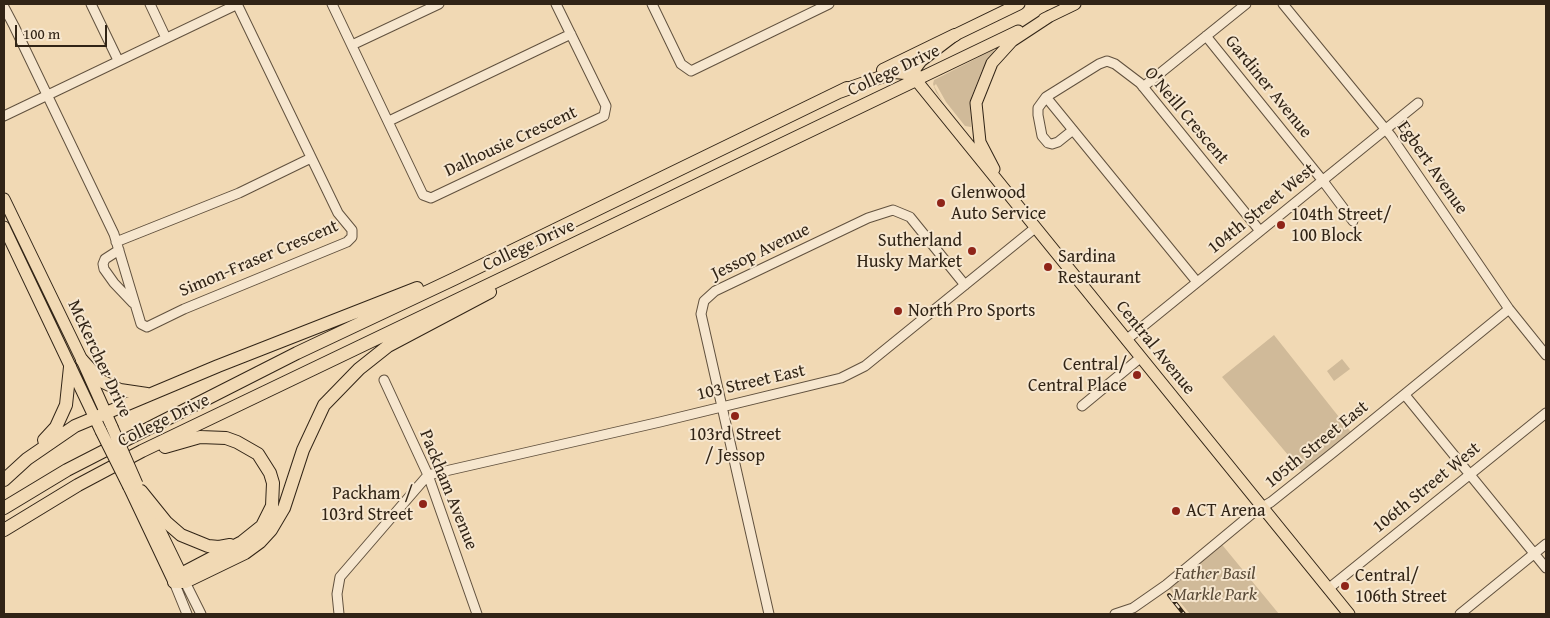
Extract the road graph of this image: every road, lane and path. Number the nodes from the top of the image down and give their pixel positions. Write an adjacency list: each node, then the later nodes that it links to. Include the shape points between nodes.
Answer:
1 (92, 4): 20 (street)
2 (150, 4): 18 (street)
3 (237, 4): 18 (street); 31 (street, Simon-Fraser Crescent)
4 (332, 4): 19 (street, Dalhousie Crescent)
5 (439, 4): 19 (street)
6 (556, 4): 15 (street, Dalhousie Crescent)
7 (652, 4): 8 (street, via 681,64 691,71)
8 (829, 4)
9 (1019, 4): 16 (main road, College Drive)
10 (1075, 4): 14 (main road, College Drive)
11 (1246, 4): 17 (street)
12 (1283, 4): 30 (street, Egbert Avenue)
13 (4, 7): 24 (street, Simon-Fraser Crescent)
14 (1050, 16): 21 (main road, College Drive); 33 (main road, via 1012,41 992,63 976,103 980,142)
15 (571, 34): 28 (street); 28 (street, Dalhousie Crescent, via 606,106 604,116 593,122 431,198 423,195)
16 (955, 35): 21 (main road, via 921,61 915,69); 23 (highway, College Drive)
17 (1206, 36): 22 (street); 32 (street, Gardiner Avenue)
18 (166, 38): 20 (street)
19 (352, 45): 28 (street, Dalhousie Crescent)
20 (118, 60): 24 (street)
21 (916, 80): 23 (highway, via 905,73 895,72); 33 (main road, Central Avenue); 41 (highway, College Drive)
22 (1143, 87): 25 (street, O'Neill Crescent, via 1115,64 1106,61); 39 (street, O'Neill Crescent)
23 (839, 92): 42 (highway, College Drive)
24 (48, 96): 27 (street); 40 (street, Simon-Fraser Crescent)
25 (1046, 97): 29 (street); 29 (street, via 1038,108 1045,140 1052,144)
26 (1418, 103): 30 (street, 104th Street West)
27 (4, 116)
28 (389, 121)
29 (1073, 130): 43 (street)
30 (1386, 130): 32 (street, 104th Street West); 46 (street, Egbert Avenue)
31 (311, 158): 40 (street, Simon-Fraser Crescent); 45 (street, Simon-Fraser Crescent, via 338,213 352,230 350,240 147,327 141,324)
32 (1323, 181): 36 (street, Gardiner Avenue); 39 (street, 104th Street West)
33 (1002, 186): 38 (main road, Central Avenue)
34 (4, 199): 35 (main road, McKercher Drive)
35 (6, 212): 50 (main road, McKercher Drive)
36 (1353, 221)
37 (4, 227): 51 (main road, McKercher Drive)
38 (1036, 228): 44 (street, 103 Street East); 47 (main road, Central Avenue)
39 (1260, 231): 43 (street, 104th Street West)
40 (118, 246): 45 (street, Simon-Fraser Crescent); 45 (street, Simon-Fraser Crescent, via 105,259 104,269)
41 (561, 251): 63 (highway, College Drive, via 205,420); 72 (highway, via 546,264 388,346 359,369 324,405 303,450 284,508 271,530 245,553)
42 (503, 255): 53 (highway); 65 (highway, College Drive, via 126,439)
43 (1197, 282): 47 (street, 104th Street West)
44 (965, 285): 55 (street, 103 Street East, via 865,366 841,378); 55 (street, Jessop Avenue, via 910,217 893,210 868,218 716,291 704,302 701,314)
45 (136, 306)
46 (1509, 309): 48 (street, Egbert Avenue); 54 (street, 105th Street East)
47 (1126, 340): 49 (main road, Central Avenue)
48 (1546, 355)
49 (1140, 358): 56 (street); 66 (main road, Central Avenue)
50 (82, 360): 53 (highway, via 107,384 120,390); 58 (main road, McKercher Drive)
51 (70, 367): 58 (main road, McKercher Drive); 59 (highway, via 66,404 56,427)
52 (384, 380): 61 (street, Packham Avenue)
53 (152, 394): 58 (highway)
54 (1405, 395): 60 (street); 66 (street, 105th Street East)
55 (722, 406): 61 (street, 103 Street East); 78 (street, Jessop Avenue)
56 (1082, 406)
57 (1546, 413): 60 (street, 106th Street West)
58 (100, 415): 59 (highway, via 62,433); 64 (main road, McKercher Drive, bridge)
59 (27, 459): 62 (highway)
60 (1470, 474): 70 (street); 73 (street, 106th Street West)
61 (428, 475): 76 (street, via 340,577); 77 (street, Packham Avenue)
62 (4, 480)
63 (78, 485): 67 (highway, College Drive); 68 (highway, via 173,444 200,437 226,438 258,454 273,483 272,506 267,518)
64 (136, 487): 68 (highway, via 181,535 219,548); 72 (main road, McKercher Drive)
65 (4, 508)
66 (1262, 508): 73 (main road, Central Avenue); 79 (street, 105th Street East, via 1166,585 1133,608)
67 (4, 530)
68 (242, 542): 72 (highway)
69 (1546, 544): 70 (street)
70 (1534, 554): 71 (street); 81 (street)
71 (1546, 568)
72 (180, 579): 74 (street, McKercher Drive); 75 (street, McKercher Drive)
73 (1328, 589): 80 (main road, Central Avenue)
74 (187, 614)
75 (201, 614)
76 (338, 614)
77 (477, 614)
78 (769, 614)
79 (1115, 614)
80 (1349, 614)
81 (1460, 614)

